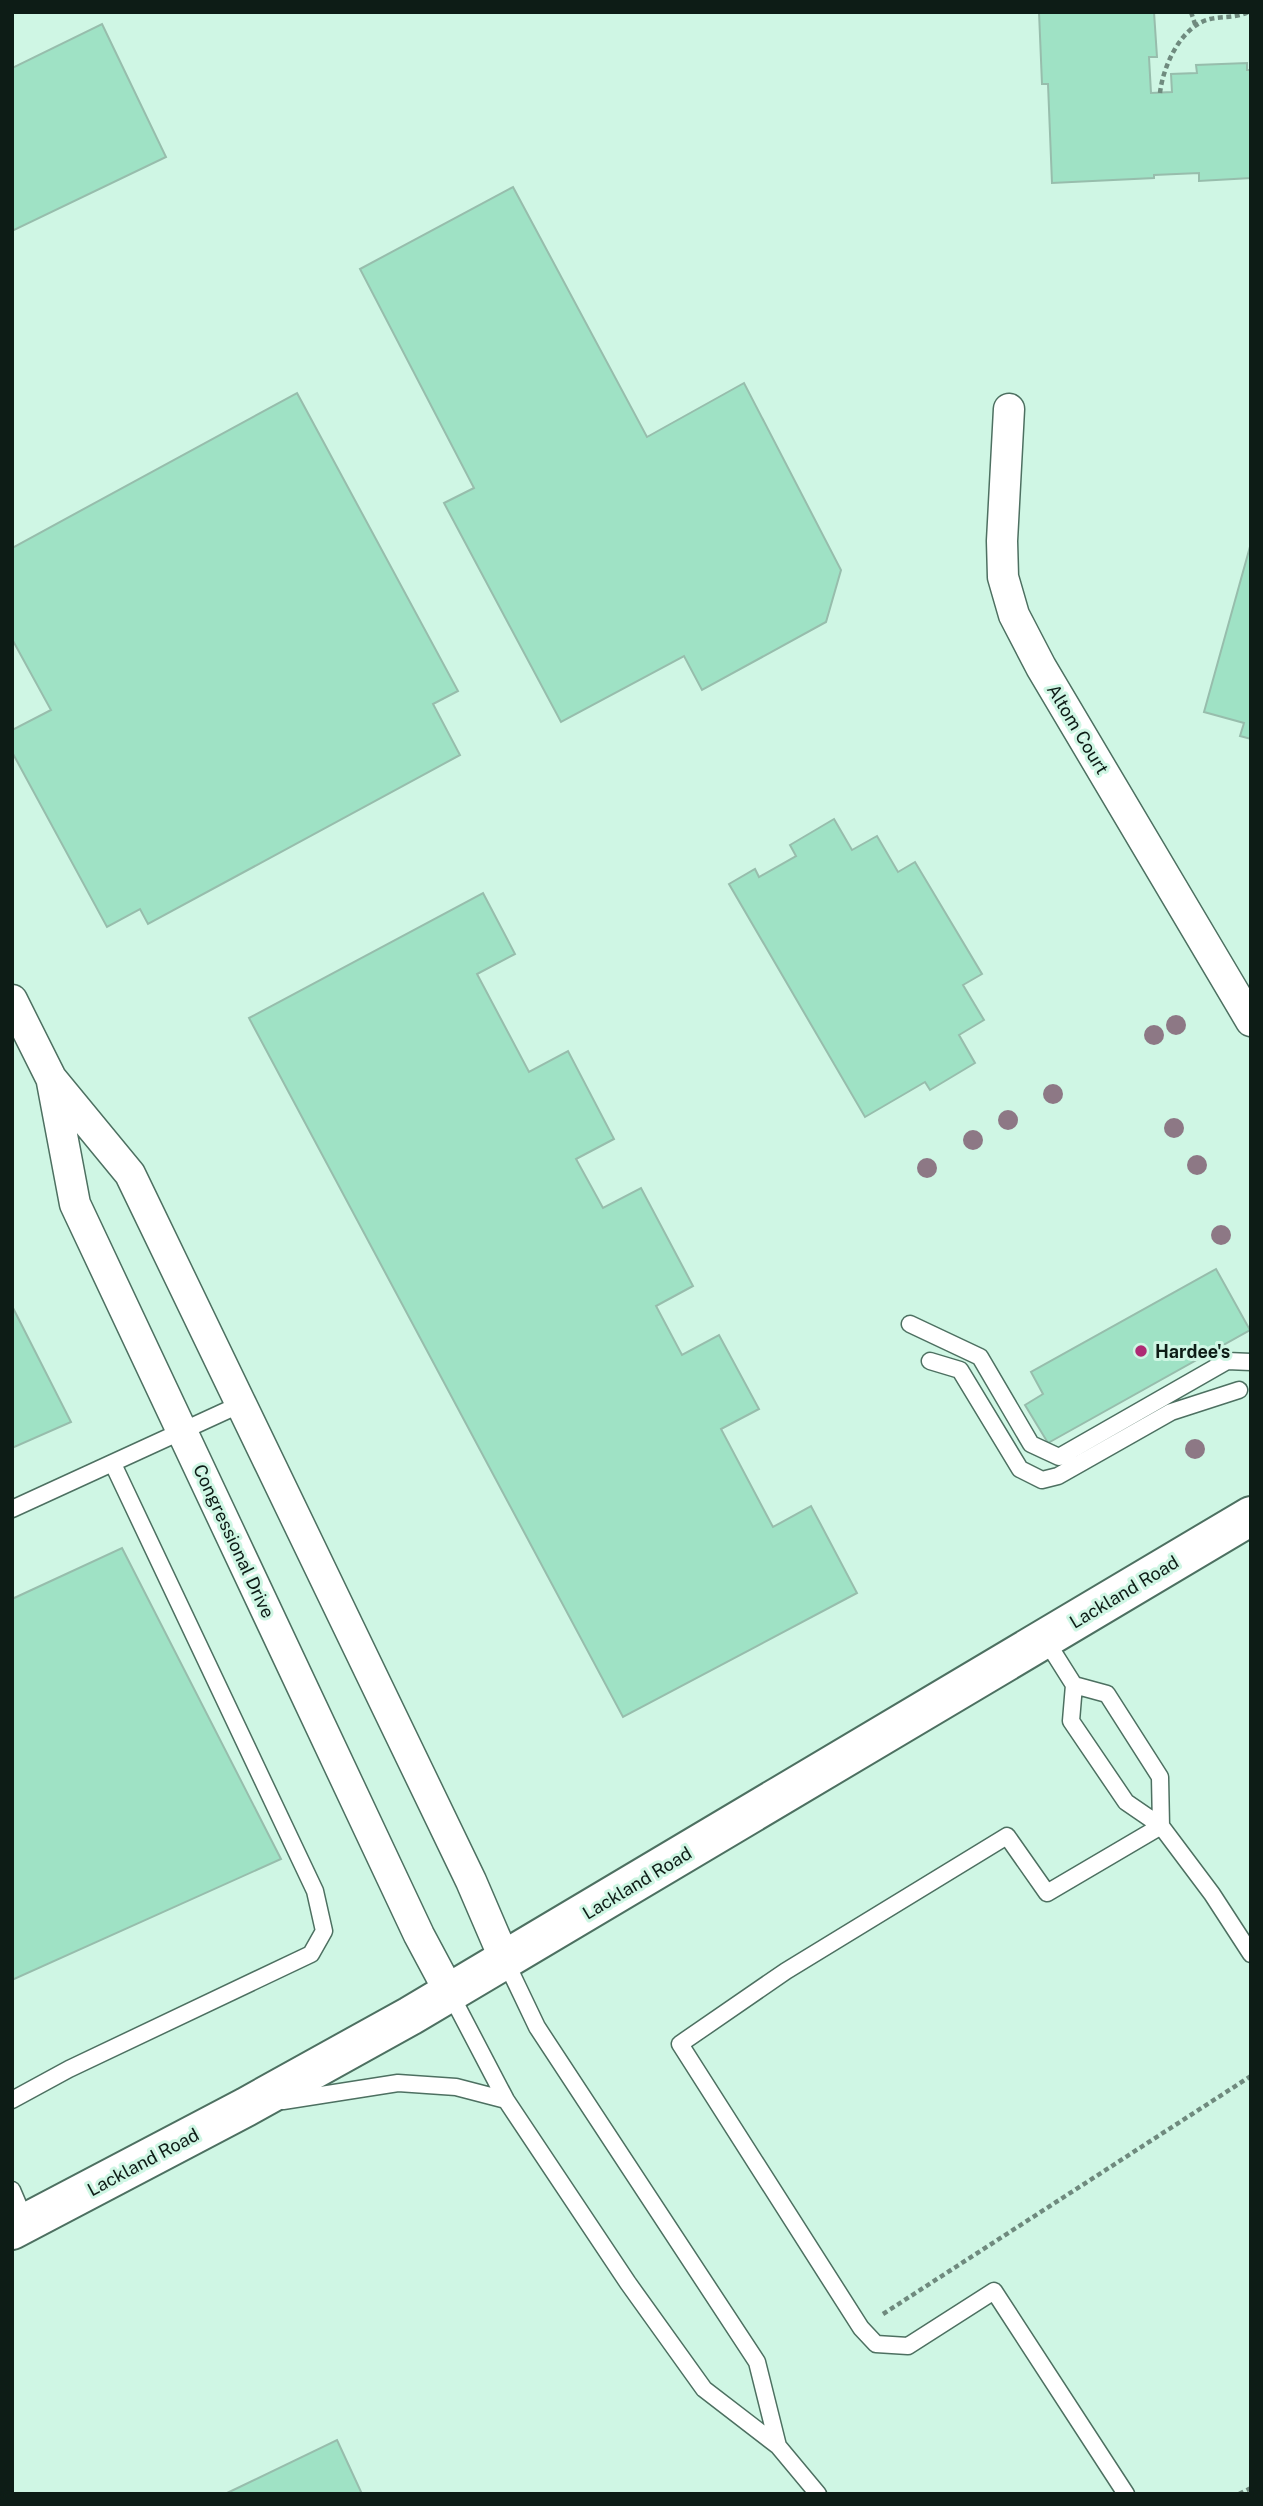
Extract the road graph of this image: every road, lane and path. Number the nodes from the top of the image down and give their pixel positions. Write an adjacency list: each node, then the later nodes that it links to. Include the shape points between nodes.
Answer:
1 (1191, 12): 3 (path)
2 (1248, 12): 3 (path)
3 (1195, 24): 4 (path, via 1169,61)
4 (1160, 93)
5 (1009, 409): 7 (street, Altom Court, via 1002,541 1003,577 1014,615)
6 (12, 1000): 8 (street, Congressional Drive)
7 (1251, 1021)
8 (51, 1078): 13 (street, Congressional Drive, via 130,1174); 14 (street, Congressional Drive, via 75,1204)
9 (910, 1324): 11 (lane, via 980,1356 1031,1444 1059,1457 1227,1362)
10 (930, 1361): 12 (lane, via 960,1370 1020,1469 1042,1479 1058,1476 1171,1412)
11 (1251, 1363)
12 (1239, 1390)
13 (241, 1404): 14 (lane); 22 (street, Congressional Drive)
14 (183, 1432): 15 (lane); 23 (street, Congressional Drive)
15 (113, 1464): 16 (lane); 25 (lane, via 315,1891 324,1931 311,1954)
16 (12, 1509)
17 (1251, 1516): 18 (street, Lackland Road)
18 (1045, 1639): 19 (lane); 22 (street, Lackland Road)
19 (1074, 1685): 20 (lane, via 1071,1721 1126,1802); 20 (lane, via 1107,1694 1160,1777)
20 (1161, 1826): 21 (lane); 29 (lane, via 1047,1893 1007,1836 786,1971 680,2044)
21 (1251, 1954)
22 (505, 1960): 23 (street, Lackland Road); 30 (lane, via 537,2027 757,2362)
23 (450, 1993): 26 (lane); 27 (street, Lackland Road)
24 (1251, 2076): 29 (path)
25 (12, 2100)
26 (506, 2100): 27 (lane, via 456,2087 398,2082); 30 (lane, via 704,2389)
27 (246, 2107): 28 (street, Lackland Road)
28 (17, 2214)
29 (862, 2328): 33 (lane, via 876,2344 908,2346 994,2291)
30 (778, 2446): 32 (lane)
31 (1251, 2488): 34 (path)
32 (818, 2494)
33 (1126, 2494)
34 (1239, 2494)

